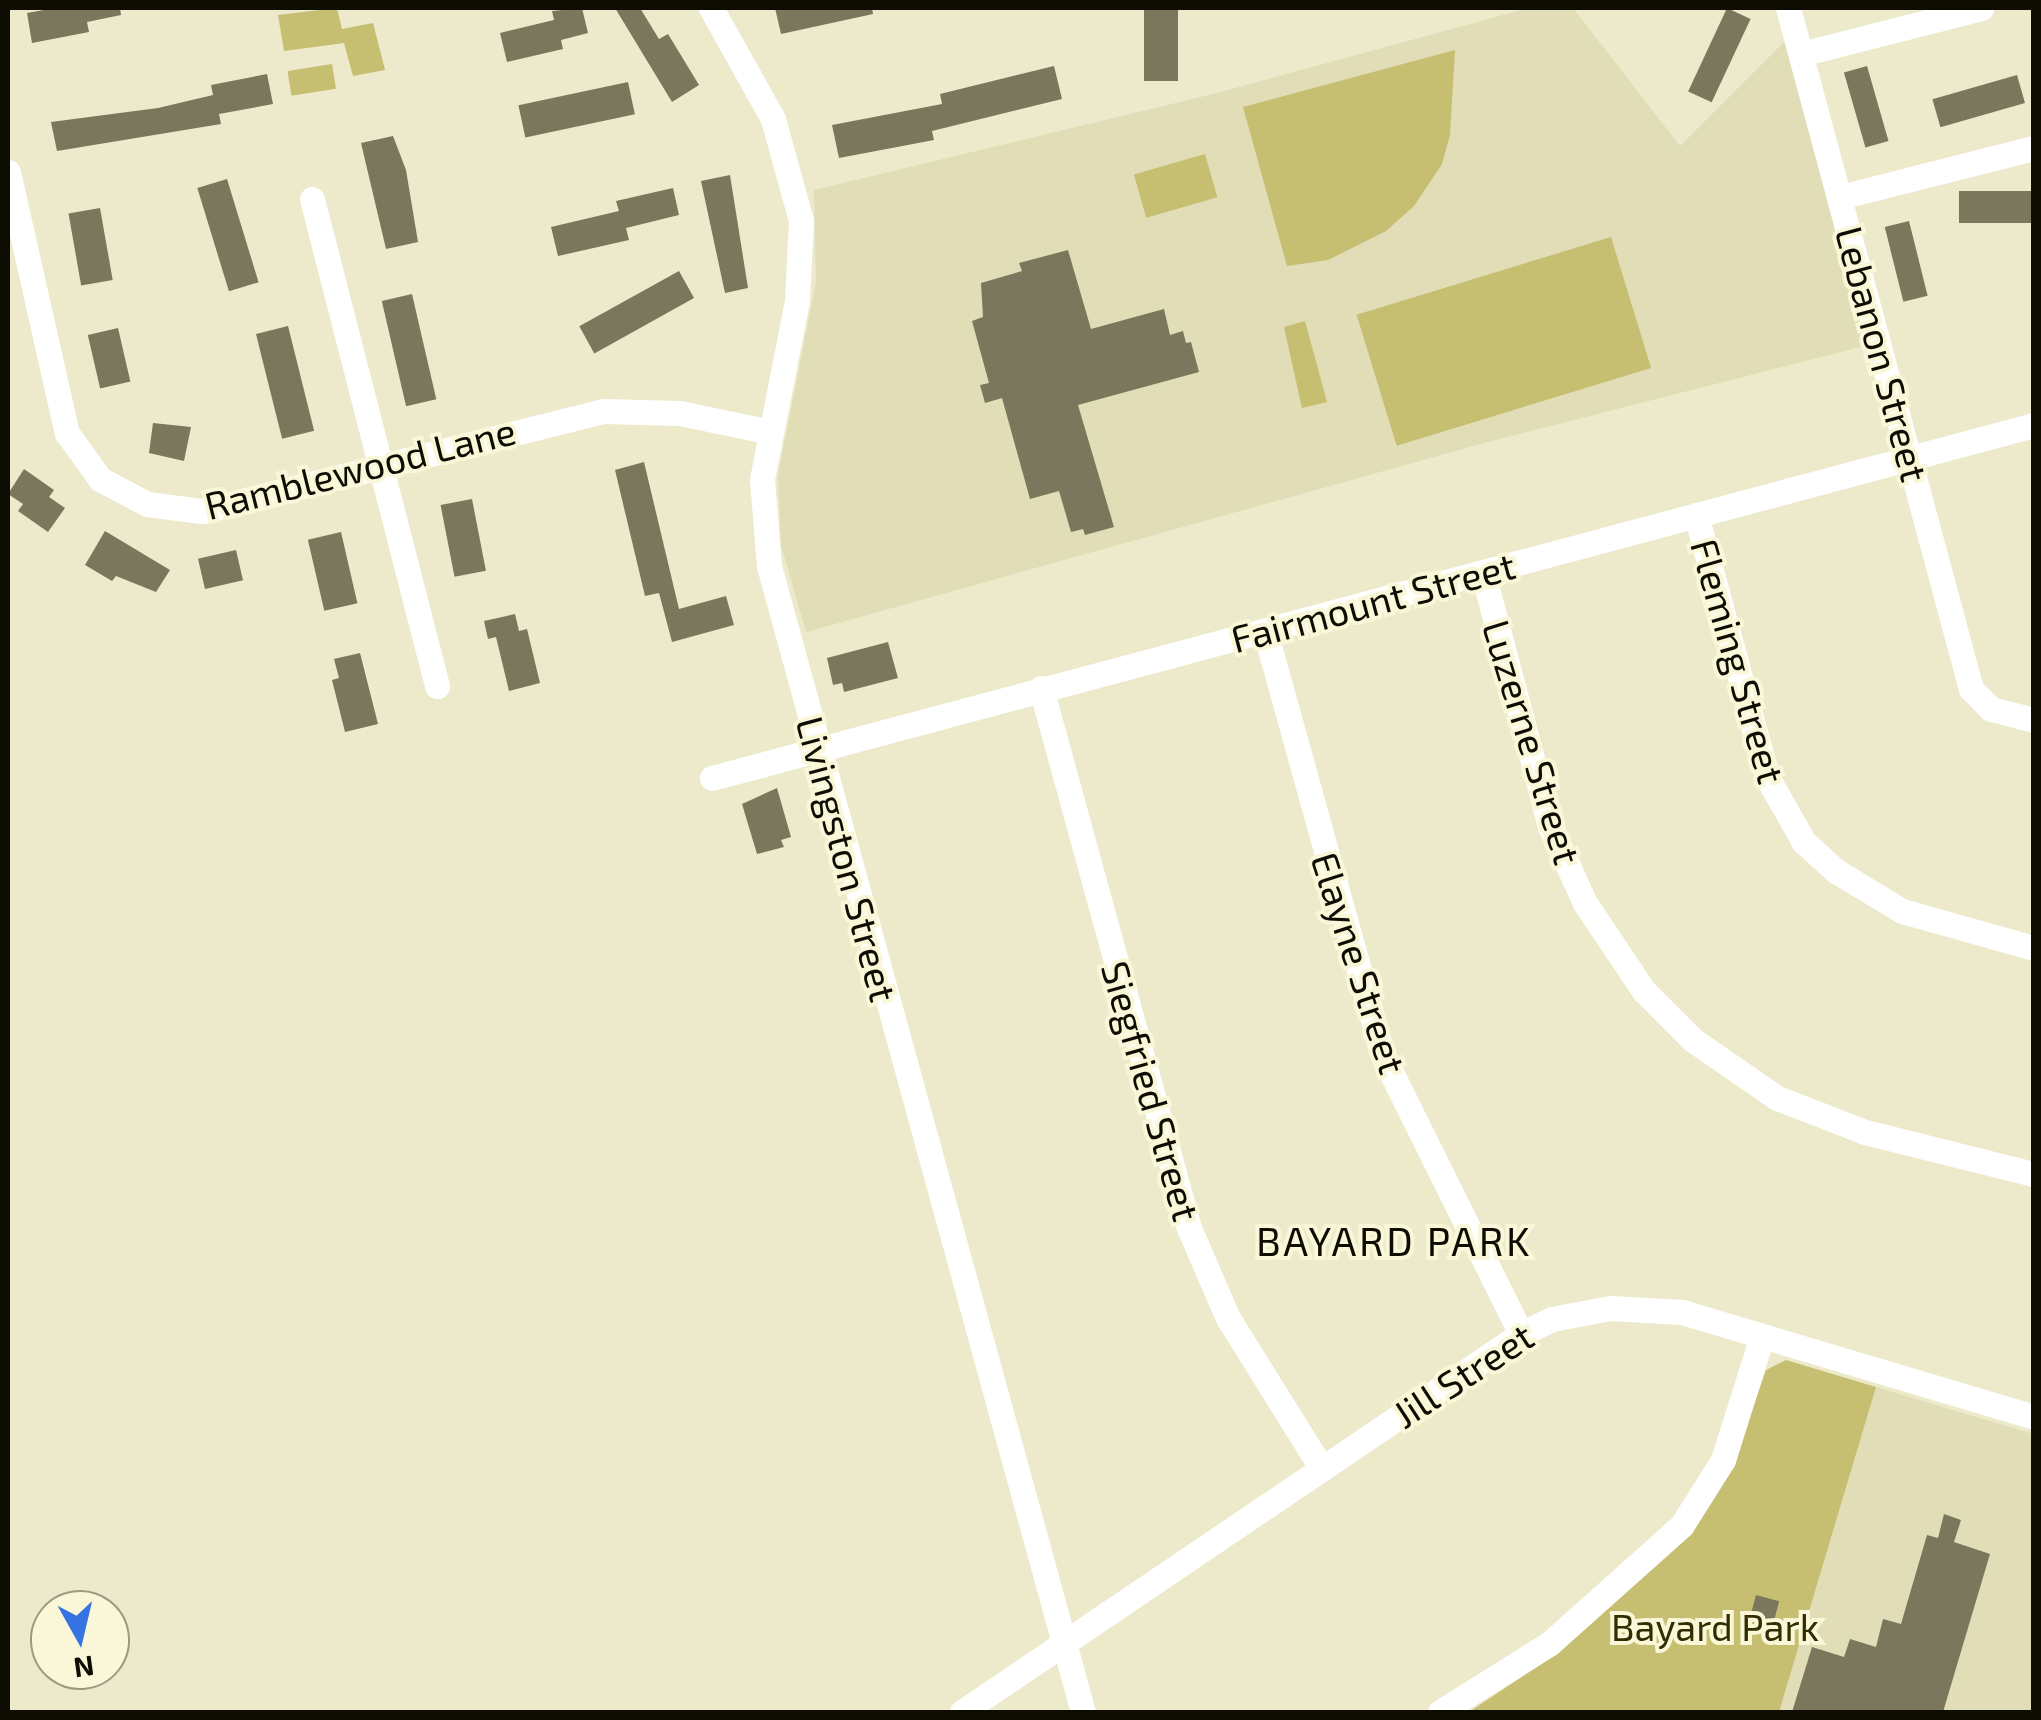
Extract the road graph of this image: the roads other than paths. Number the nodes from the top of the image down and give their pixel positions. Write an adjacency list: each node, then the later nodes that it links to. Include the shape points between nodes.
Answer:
1 (710, 8): 10 (street, Livingston Street, via 774,119 801,220 797,300)
2 (1788, 8): 4 (street, Lebanon Street)
3 (1981, 8): 4 (street)
4 (1801, 54): 7 (street, Lebanon Street)
5 (2034, 148): 7 (street)
6 (8, 172): 12 (street, Ramblewood Lane, via 68,434 100,479 147,504 202,511)
7 (1840, 197): 11 (street, Lebanon Street)
8 (312, 199): 12 (street)
9 (2034, 425): 11 (street, Fairmount Street)
10 (770, 432): 12 (street, Ramblewood Lane, via 680,413 614,410); 19 (street, Livingston Street, via 764,539)
11 (1910, 458): 13 (street, Fairmount Street); 18 (street, Lebanon Street, via 1977,700)
12 (380, 466): 16 (street)
13 (1696, 515): 14 (street, Fairmount Street); 21 (street, Fleming Street, via 1767,777 1794,829 1836,871 1902,911)
14 (1483, 574): 15 (street, Fairmount Street); 22 (street, Luzerne Street, via 1550,826 1584,903 1644,991 1693,1040 1777,1098 1864,1132)
15 (1265, 632): 17 (street, Fairmount Street); 23 (street, Elayne Street, via 1383,1056)
16 (437, 686)
17 (1040, 688): 19 (street, Fairmount Street); 26 (street, Siegfried Street, via 1188,1228 1228,1318)
18 (2034, 720)
19 (817, 750): 20 (street, Fairmount Street); 27 (street, Livingston Street)
20 (712, 778)
21 (2034, 948)
22 (2034, 1174)
23 (1521, 1334): 24 (street, Jill Street, via 1569,1315 1630,1308 1682,1312); 26 (street, Jill Street)
24 (1762, 1336): 25 (street, Jill Street); 30 (street, via 1723,1460 1682,1525 1549,1644)
25 (2032, 1412)
26 (1322, 1469): 27 (street, Jill Street)
27 (1060, 1646): 28 (street, Jill Street); 29 (street, Livingston Street)
28 (962, 1712)
29 (1083, 1712)
30 (1440, 1712)

